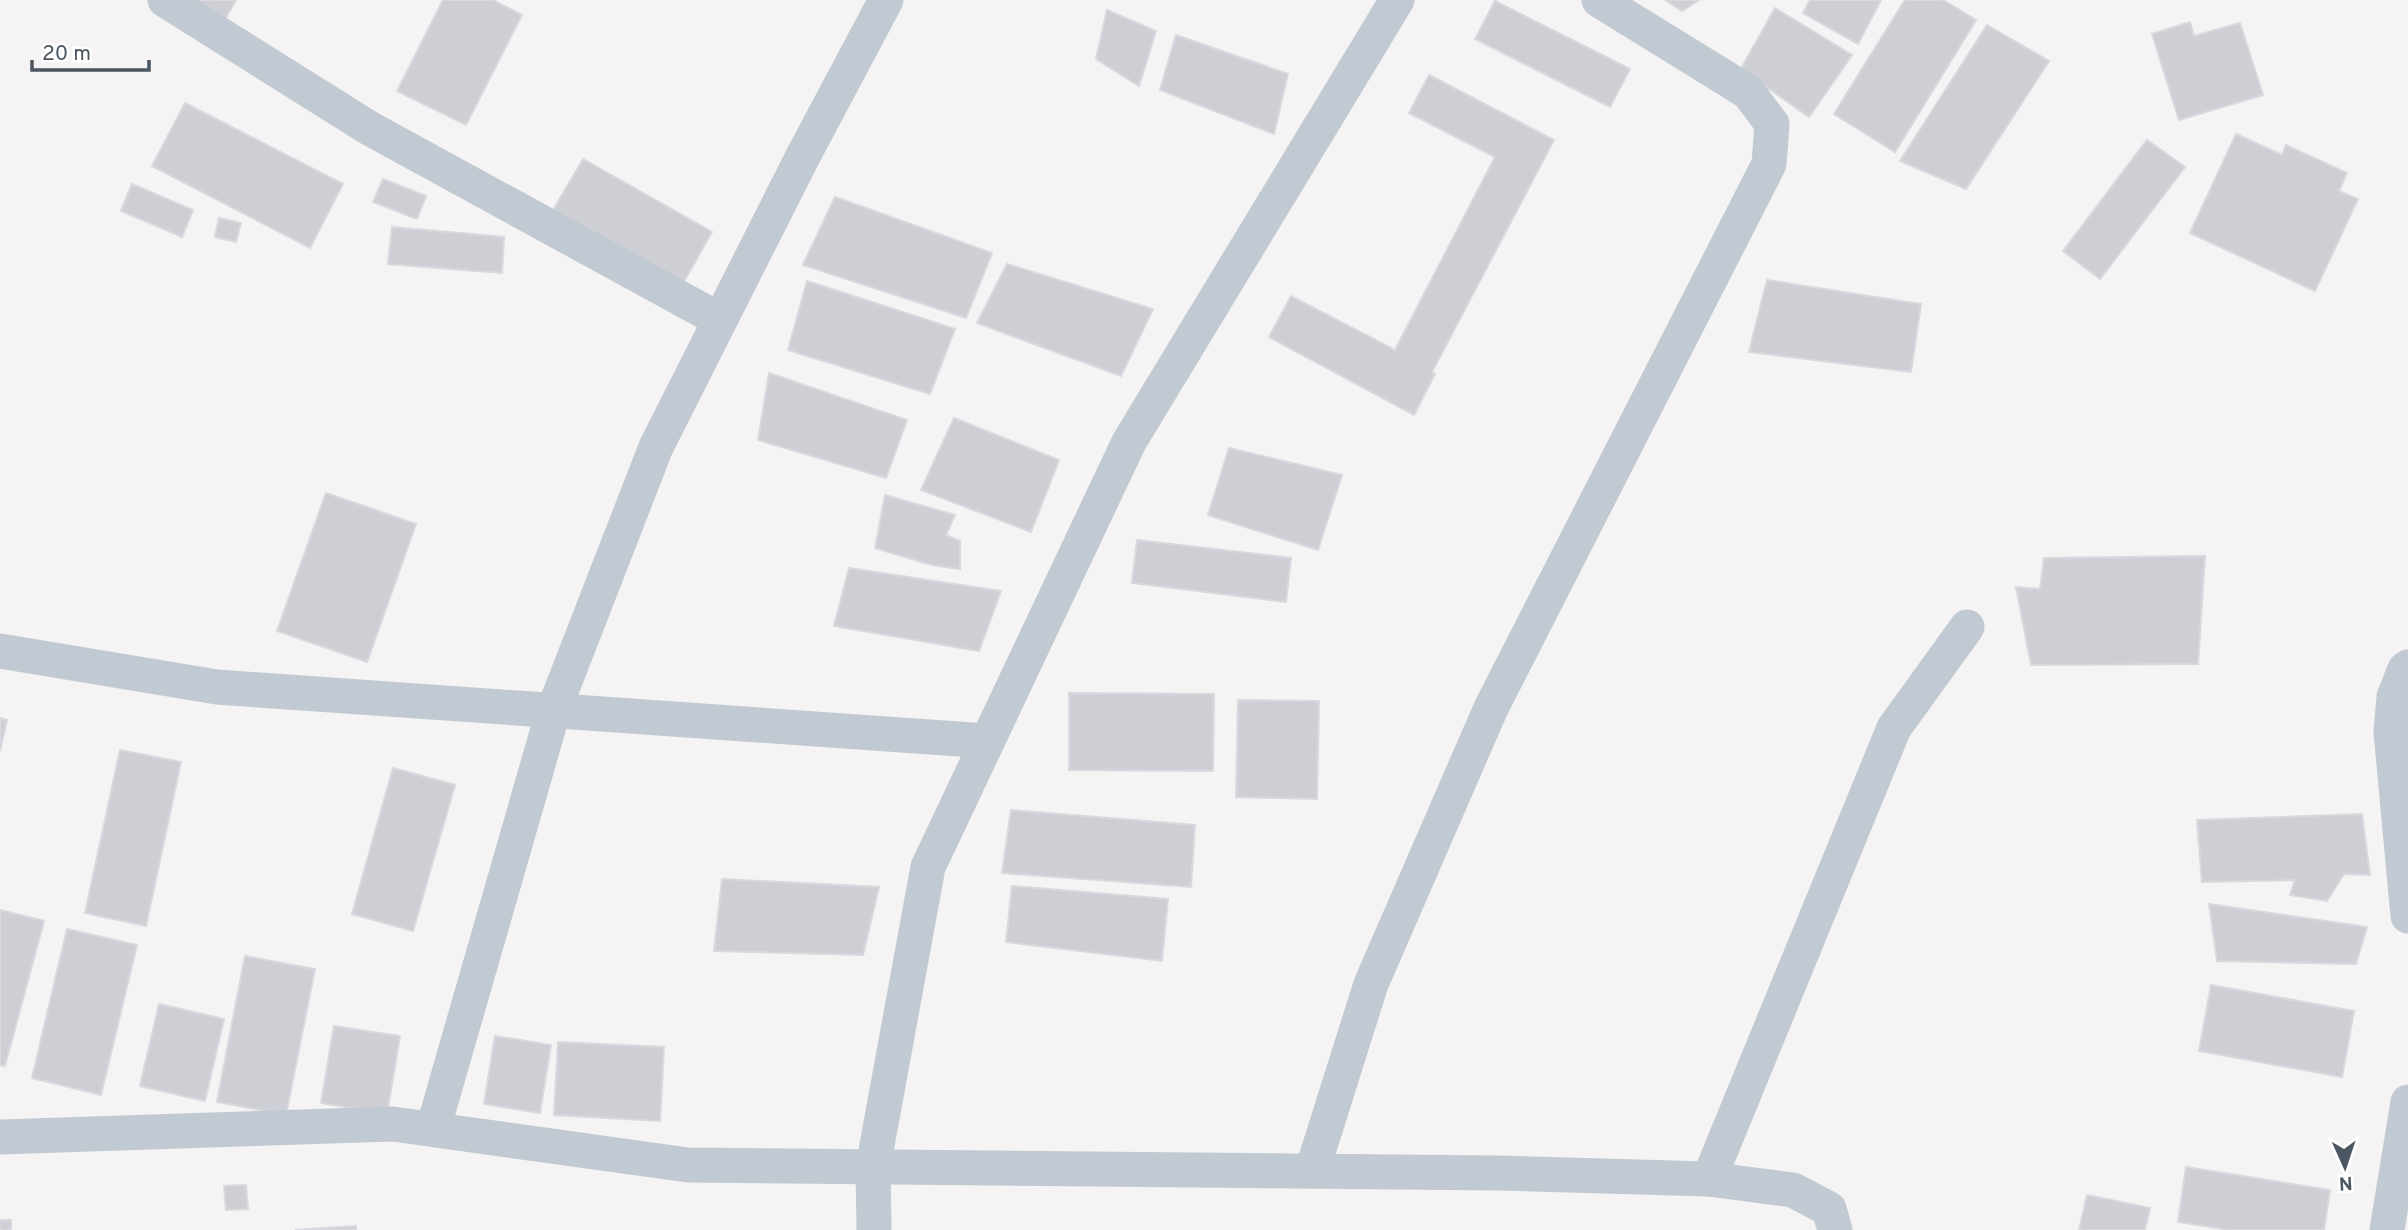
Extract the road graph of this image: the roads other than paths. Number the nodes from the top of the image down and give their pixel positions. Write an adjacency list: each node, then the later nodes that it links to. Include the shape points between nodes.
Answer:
1 (165, 0): 5 (street, via 369,128)
2 (886, 0): 5 (street)
3 (1397, 0): 10 (street, via 1129,442)
4 (1599, 0): 16 (street, via 1748,92 1772,124 1769,164 1491,708 1371,984)
5 (720, 320): 9 (street, via 656,447)
6 (1968, 627): 17 (street, via 1894,728)
7 (0, 651): 9 (street, via 217,687)
8 (2408, 667): 11 (street, via 2394,697 2391,732)
9 (553, 712): 10 (street); 13 (street)
10 (987, 741): 15 (street, via 928,867)
11 (2408, 916)
12 (2408, 1102): 20 (street)
13 (433, 1129): 14 (street, via 393,1124); 15 (street, via 688,1165)
14 (0, 1137)
15 (873, 1167): 16 (street); 18 (street)
16 (1312, 1171): 17 (street)
17 (1709, 1179): 19 (street, via 1793,1191 1829,1209)
18 (874, 1230)
19 (1835, 1230)
20 (2387, 1230)

